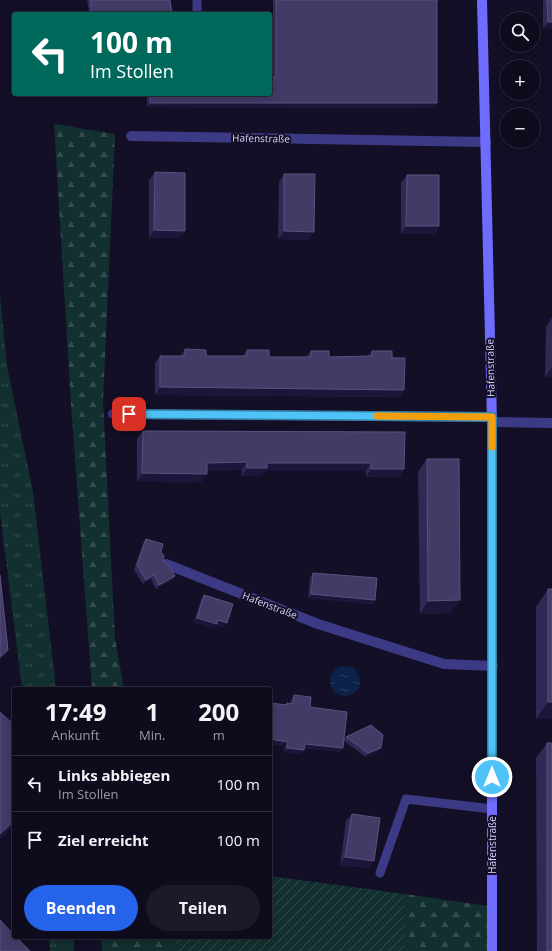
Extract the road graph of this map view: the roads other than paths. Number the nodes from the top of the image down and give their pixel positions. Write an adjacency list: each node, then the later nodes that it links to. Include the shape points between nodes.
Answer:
1 (197, 0): 3 (lane)
2 (482, 0): 5 (street, Hafenstraße)
3 (197, 12)
4 (131, 136): 5 (street, Hafenstraße)
5 (486, 142): 7 (street, Hafenstraße)
6 (113, 414): 7 (street)
7 (492, 419): 8 (street); 10 (street, Hafenstraße)
8 (552, 423)
9 (166, 564): 10 (street, Hafenstraße, via 318,624 444,664)
10 (493, 666): 11 (street, Hafenstraße)
11 (492, 809): 12 (lane, via 406,799); 13 (street, Hafenstraße)
12 (380, 873)
13 (492, 951)

